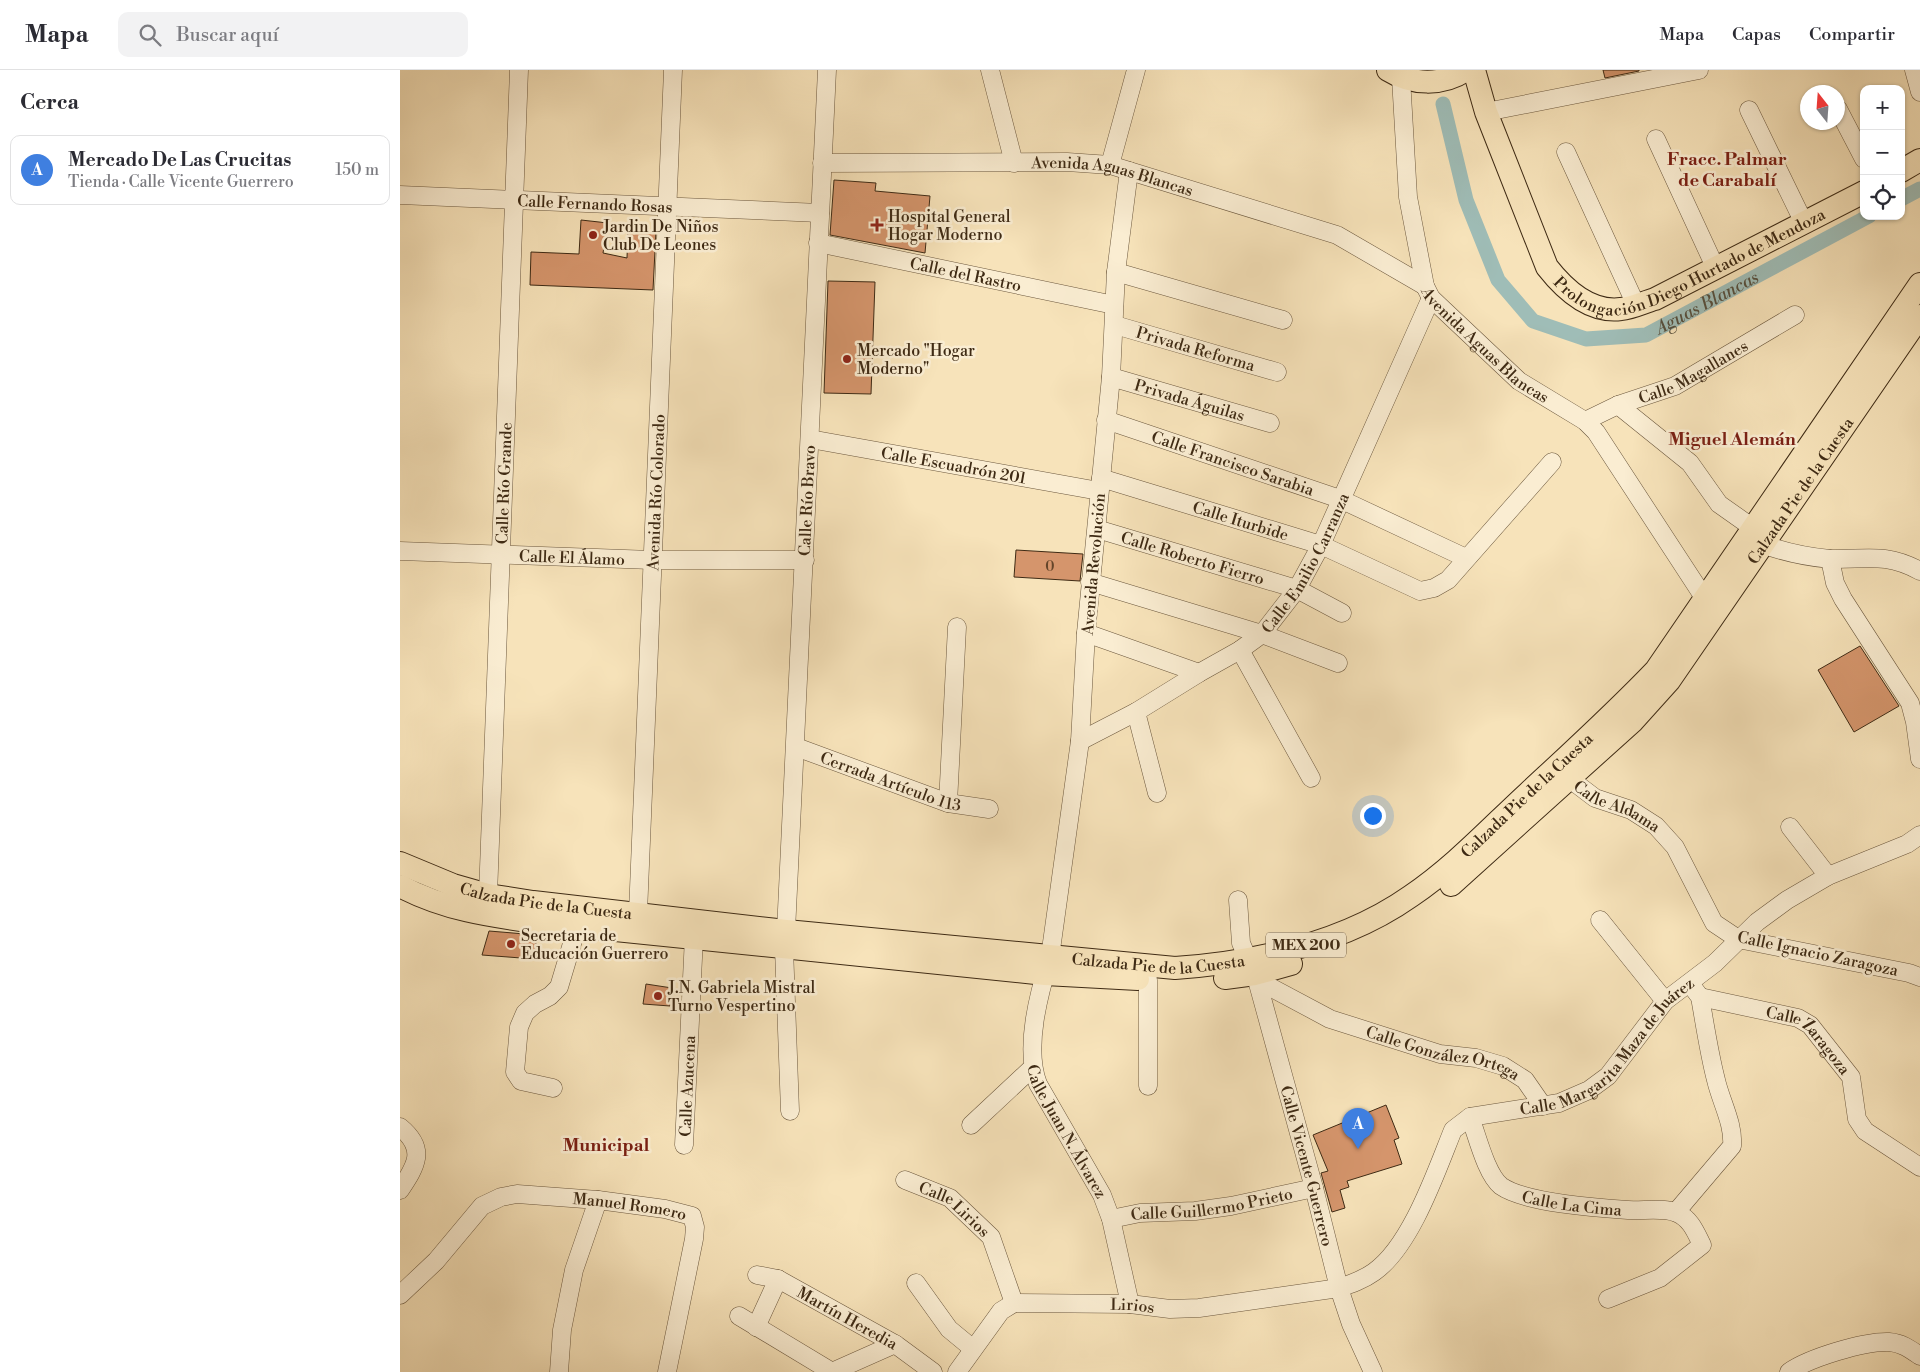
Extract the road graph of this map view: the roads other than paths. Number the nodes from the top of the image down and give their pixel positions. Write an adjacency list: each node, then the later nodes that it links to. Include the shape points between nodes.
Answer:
1 (519, 70): 26 (street, Calle Río Grande)
2 (673, 70): 27 (street, Avenida Río Colorado)
3 (827, 70): 19 (street, Calle Río Bravo)
4 (990, 70): 20 (street, Avenida Aguas Blancas)
5 (1136, 70): 21 (street)
6 (1466, 70): 10 (main road, via 1429,82)
7 (1474, 70): 13 (main road, Prolongación Diego Hurtado de Mendoza)
8 (1699, 70): 13 (street)
9 (1914, 70): 11 (street)
10 (1395, 74): 34 (street, via 1408,197)
11 (1920, 92)
12 (1749, 110): 29 (street)
13 (1486, 112): 36 (main road, Prolongación Diego Hurtado de Mendoza, via 1547,268 1560,284 1581,300 1602,308 1621,309)
14 (1845, 122): 16 (street)
15 (1656, 139): 31 (street)
16 (1860, 151)
17 (1566, 152): 36 (street)
18 (1920, 160): 22 (main road)
19 (822, 163): 20 (street, Avenida Aguas Blancas); 28 (street, Calle Río Bravo)
20 (1014, 163): 21 (street, Avenida Aguas Blancas)
21 (1110, 165): 23 (street, Avenida Aguas Blancas)
22 (1905, 169)
23 (1129, 171): 32 (street, Avenida Revolución); 34 (street, Avenida Aguas Blancas, via 1337,236)
24 (1860, 194): 29 (main road, Prolongación Diego Hurtado de Mendoza)
25 (400, 195): 26 (street, Calle Fernando Rosas)
26 (514, 200): 27 (street, Calle Fernando Rosas); 57 (street, Calle Río Grande)
27 (668, 205): 28 (street, Calle Fernando Rosas); 60 (street, Avenida Río Colorado)
28 (820, 212): 30 (street, Calle Río Bravo)
29 (1804, 223): 31 (main road, Prolongación Diego Hurtado de Mendoza)
30 (818, 243): 35 (street, Calle del Rastro); 49 (street, Calle Río Bravo)
31 (1716, 269): 36 (main road, Prolongación Diego Hurtado de Mendoza)
32 (1116, 272): 35 (street, Avenida Revolución); 39 (street)
33 (1920, 284): 54 (main road, Calzada Pie de la Cuesta / MEX 200)
34 (1428, 292): 47 (street, Avenida Aguas Blancas, via 1519,381); 52 (street, Calle Emilio Carranza)
35 (1114, 305): 40 (street, Avenida Revolución)
36 (1636, 305)
37 (1795, 315): 45 (street, Calle Magallanes, via 1676,386)
38 (1920, 316): 42 (main road, MEX 200)
39 (1282, 320)
40 (1114, 325): 43 (street, Privada Reforma); 44 (street, Avenida Revolución)
41 (1920, 328): 42 (street, Calzada Pie de la Cuesta)
42 (1898, 349): 54 (main road, Calzada Pie de la Cuesta / MEX 200)
43 (1277, 372)
44 (1111, 377): 46 (street, Avenida Revolución); 48 (street, Privada Águilas)
45 (1618, 406): 47 (street, Calle Magallanes); 54 (street, via 1690,463 1718,504)
46 (1106, 420): 51 (street, Avenida Revolución); 52 (street, Calle Francisco Sarabia)
47 (1585, 420): 65 (street, Avenida Aguas Blancas)
48 (1270, 423)
49 (810, 439): 51 (street, Calle Escuadrón 201); 61 (street, Calle Río Bravo)
50 (1552, 462): 58 (street)
51 (1100, 484): 53 (street, Avenida Revolución); 55 (street, Calle Iturbide)
52 (1340, 499): 55 (street, Calle Emilio Carranza); 58 (street, Calle Francisco Sarabia)
53 (1097, 529): 63 (street, Avenida Revolución); 64 (street, Calle Roberto Fierro)
54 (1758, 536): 59 (street, via 1784,552); 65 (main road, Calzada Pie de la Cuesta / MEX 200); 77 (main road, Calzada Pie de la Cuesta / MEX 200, via 1669,681 1633,721)
55 (1321, 545): 58 (street, Calle Iturbide, via 1420,591 1448,580); 64 (street, Calle Emilio Carranza)
56 (400, 551): 57 (street, Calle El Álamo)
57 (501, 554): 60 (street, Calle El Álamo); 88 (street, Calle Río Grande)
58 (1466, 558)
59 (1830, 559): 62 (street, via 1882,558 1902,561); 76 (street, via 1835,583 1843,599 1910,703)
60 (652, 560): 61 (street, Calle El Álamo); 90 (street, Avenida Río Colorado)
61 (805, 560): 75 (street, Calle Río Bravo)
62 (1920, 571)
63 (1090, 582): 68 (street, Avenida Revolución); 69 (street)
64 (1297, 589): 66 (street, Calle Roberto Fierro); 69 (street, Calle Emilio Carranza)
65 (1705, 599): 77 (main road, Calzada Pie de la Cuesta / MEX 200, via 1656,670)
66 (1342, 613)
67 (957, 627): 80 (street)
68 (1086, 633): 72 (street); 74 (street, Avenida Revolución)
69 (1262, 634): 70 (street, Calle Emilio Carranza); 71 (street)
70 (1240, 650): 72 (street, Calle Emilio Carranza); 78 (street)
71 (1338, 663)
72 (1199, 673): 73 (street, Calle Emilio Carranza)
73 (1136, 712): 74 (street, Calle Emilio Carranza); 79 (street)
74 (1080, 741): 96 (street, Avenida Revolución)
75 (796, 747): 80 (street, Cerrada Artículo 113); 95 (street, Calle Río Bravo)
76 (1920, 759)
77 (1563, 773): 84 (street, Calle Aldama, via 1595,798 1631,810 1656,826); 97 (main road, Calzada Pie de la Cuesta / MEX 200, via 1477,852 1417,892 1347,932)
78 (1311, 778)
79 (1157, 793)
80 (948, 803): 81 (street, Cerrada Artículo 113)
81 (989, 809)
82 (1790, 827): 86 (street)
83 (1920, 834): 86 (street, Calle Margarita Maza de Juárez, via 1907,844)
84 (1675, 847): 94 (street, Calle Ignacio Zaragoza, via 1714,923)
85 (400, 863): 88 (main road, Calzada Pie de la Cuesta / MEX 200, via 452,885)
86 (1828, 876): 94 (street, Calle Margarita Maza de Juárez, via 1787,900)
87 (400, 886): 92 (main road, Calzada Pie de la Cuesta / MEX 200, via 448,906 489,916)
88 (488, 895): 90 (main road, Calzada Pie de la Cuesta / MEX 200)
89 (1238, 900): 97 (street, Calle Vicente Guerrero, via 1241,943)
90 (638, 913): 95 (main road, Calzada Pie de la Cuesta / MEX 200)
91 (1600, 920): 102 (street)
92 (578, 927): 93 (main road, Calzada Pie de la Cuesta / MEX 200); 105 (street, via 559,987 525,1013 519,1027 515,1072 520,1081)
93 (694, 937): 95 (main road, Calzada Pie de la Cuesta / MEX 200); 111 (street, Calle Azucena)
94 (1738, 939): 98 (street, Calle Ignacio Zaragoza); 100 (street, Calle Margarita Maza de Juárez, via 1715,963)
95 (785, 940): 96 (main road, Calzada Pie de la Cuesta / MEX 200); 107 (street, Calle Río Bravo)
96 (1047, 965): 97 (main road, Calzada Pie de la Cuesta / MEX 200, via 1175,968 1219,965); 99 (main road, Calzada Pie de la Cuesta / MEX 200); 103 (street, Calle Juan N. Álvarez, via 1032,1046)
97 (1253, 971): 99 (main road, Calzada Pie de la Cuesta / MEX 200, via 1220,979); 106 (street, Calle González Ortega, via 1330,1019 1440,1054 1476,1058 1503,1066 1524,1080); 114 (street, Calle Vicente Guerrero)
98 (1920, 977)
99 (1148, 980): 104 (street)
100 (1689, 982): 101 (street); 102 (street, Calle Margarita Maza de Juárez)
101 (1700, 997): 112 (street, Calle Zaragoza, via 1798,1018 1810,1025 1851,1077 1857,1119 1864,1131); 117 (street, via 1716,1080 1733,1133 1732,1146)
102 (1666, 1001): 106 (street, Calle Margarita Maza de Juárez, via 1608,1076 1589,1090)
103 (1032, 1068): 109 (street); 118 (street, Calle Juan N. Álvarez, via 1102,1195)
104 (1148, 1086)
105 (553, 1088)
106 (1543, 1106): 108 (street, Calle Margarita Maza de Juárez)
107 (790, 1111)
108 (1470, 1117): 117 (street, Calle La Cima, via 1488,1167 1501,1185 1534,1198 1628,1210); 122 (street, via 1454,1130 1406,1237 1375,1271)
109 (971, 1125)
110 (400, 1127): 115 (street, via 413,1140 417,1154 416,1166)
111 (684, 1145)
112 (1920, 1167)
113 (905, 1180): 125 (street, Calle Lirios, via 950,1198 992,1237)
114 (1314, 1188): 118 (street, Calle Guillermo Prieto, via 1231,1206 1140,1213); 122 (street, Calle Vicente Guerrero)
115 (400, 1190)
116 (598, 1200): 123 (street, Manuel Romero, via 518,1194 501,1197 482,1206 436,1261); 132 (street, via 574,1270 562,1330); 133 (street, Manuel Romero, via 692,1216 694,1240)
117 (1676, 1212): 124 (street, via 1693,1226 1702,1245 1660,1278)
118 (1111, 1219): 126 (street, Calle Juan N. Álvarez)
119 (757, 1276): 120 (street, Martín Heredia)
120 (778, 1279): 128 (street); 129 (street, Martín Heredia)
121 (916, 1283): 130 (street, via 949,1329)
122 (1339, 1288): 126 (street, Lirios, via 1199,1308 1170,1309); 137 (street, Calle Vicente Guerrero)
123 (400, 1296)
124 (1608, 1299)
125 (1014, 1303): 126 (street, Lirios); 130 (street, via 1001,1311)
126 (1130, 1304)
127 (739, 1316): 128 (street)
128 (756, 1327): 134 (street)
129 (895, 1344): 134 (street); 135 (street, Martín Heredia)
130 (972, 1348): 136 (street)
131 (1920, 1356): 138 (street, via 1904,1345 1888,1342 1804,1362)
132 (559, 1372)
133 (667, 1372)
134 (832, 1372)
135 (932, 1372)
136 (957, 1372)
137 (1373, 1372)
138 (1789, 1372)

